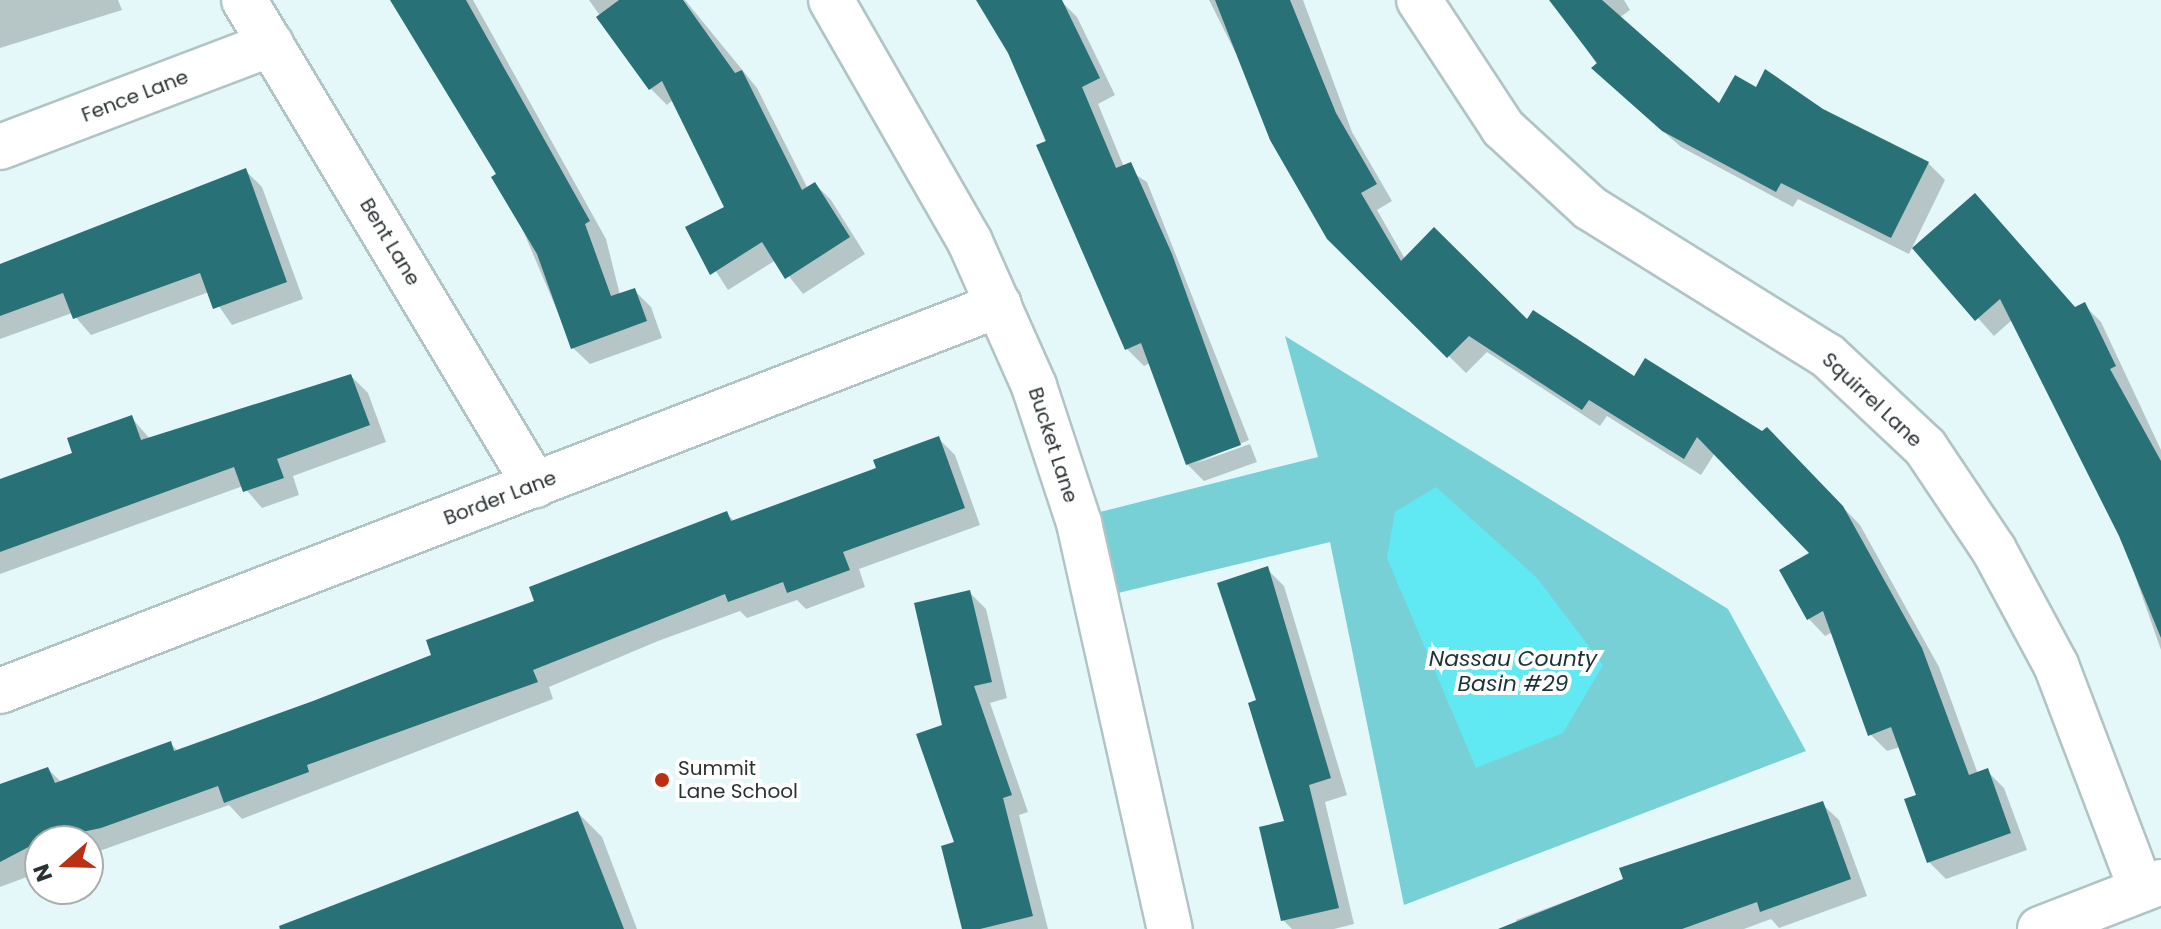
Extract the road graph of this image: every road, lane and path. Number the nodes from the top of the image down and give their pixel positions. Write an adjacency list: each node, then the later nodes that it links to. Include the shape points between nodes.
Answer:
1 (244, 0): 4 (street, Bent Lane)
2 (831, 0): 6 (street, Bucket Lane, via 917,142)
3 (1419, 0): 9 (street, Squirrel Lane, via 1503,128 1590,208 1828,356 1925,447 1994,550 2056,665)
4 (271, 44): 5 (street, Fence Lane); 7 (street, Bent Lane)
5 (0, 147)
6 (999, 305): 7 (street, Border Lane); 10 (street, Bucket Lane, via 1079,523)
7 (535, 485): 8 (street, Border Lane)
8 (0, 691)
9 (2151, 886): 11 (street)
10 (1170, 929)
11 (2040, 929)

